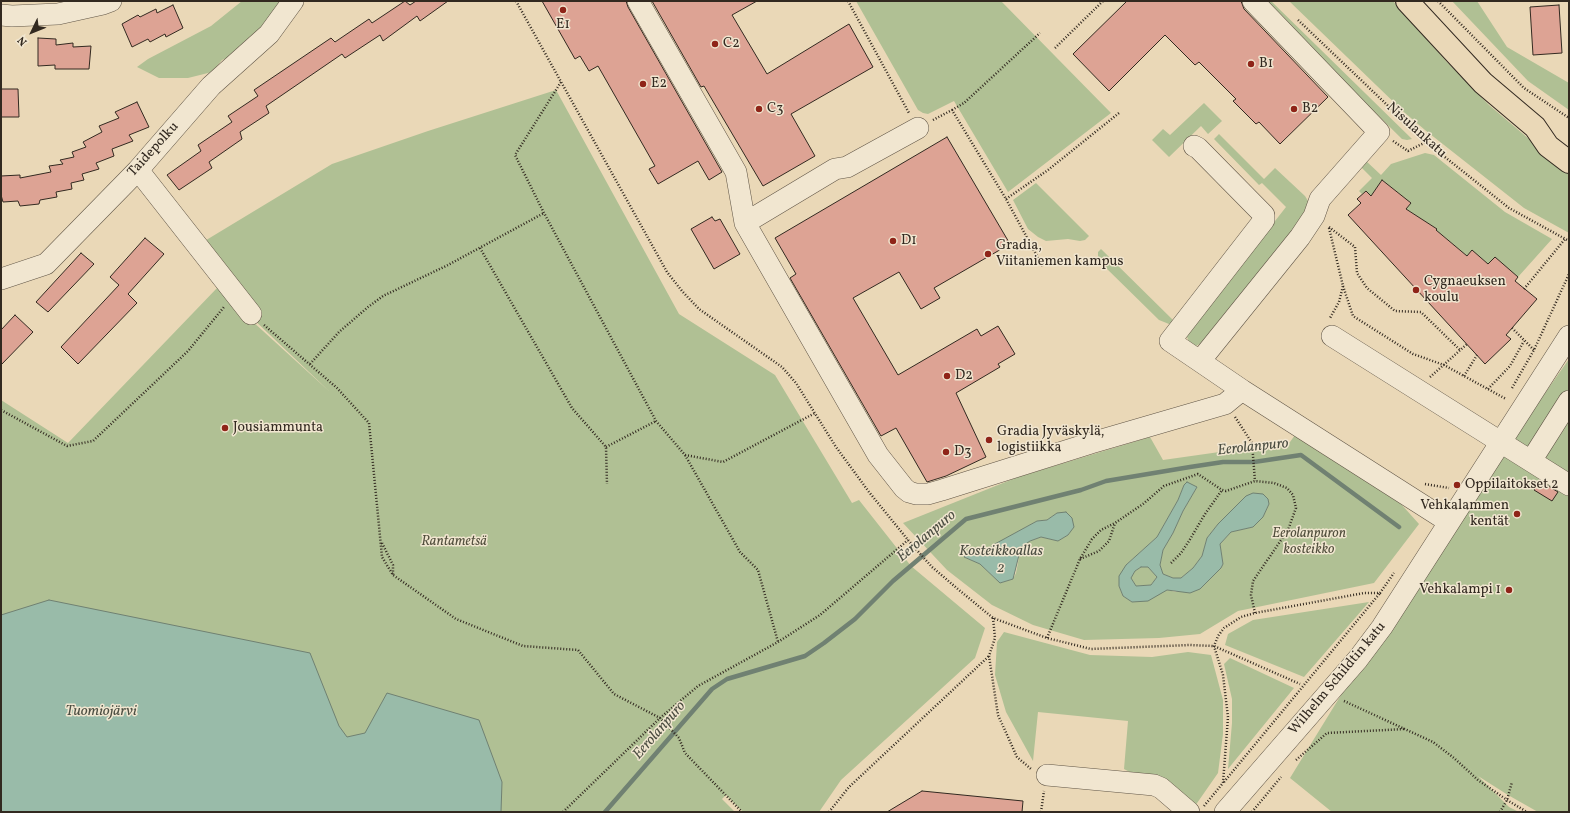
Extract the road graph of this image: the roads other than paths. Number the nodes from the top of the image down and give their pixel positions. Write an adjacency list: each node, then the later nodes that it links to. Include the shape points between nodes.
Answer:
1 (111, 1): 6 (street, via 58,14)
2 (293, 1): 12 (street, Taidepolku, via 269,34 211,86)
3 (638, 1): 13 (street, via 736,172)
4 (1253, 1): 18 (street, via 1379,132 1320,199 1314,216 1300,237)
5 (1407, 1): 7 (main road, via 1483,83)
6 (1, 15)
7 (1535, 127): 9 (main road, via 1555,133); 11 (main road, via 1548,146)
8 (918, 128): 13 (street, via 847,167 835,169)
9 (1569, 144)
10 (1194, 146): 18 (street, via 1264,215 1264,220 1170,341)
11 (1569, 162)
12 (138, 170): 14 (street, Taidepolku, via 46,264); 15 (street)
13 (745, 223): 19 (street, via 878,455 910,492 928,494 1225,404)
14 (1, 279)
15 (251, 314)
16 (1332, 336): 21 (street)
17 (1569, 336): 21 (street, Wilhelm Schildtin katu)
18 (1200, 361): 19 (street)
19 (1242, 390): 24 (street)
20 (1569, 401): 22 (street)
21 (1501, 441): 22 (street); 24 (street, Wilhelm Schildtin katu)
22 (1531, 461): 23 (street)
23 (1568, 484)
24 (1441, 517): 27 (street, Wilhelm Schildtin katu, via 1382,627 1358,659)
25 (1050, 773): 26 (street, via 1101,776 1154,785)
26 (1189, 812)
27 (1225, 812)

